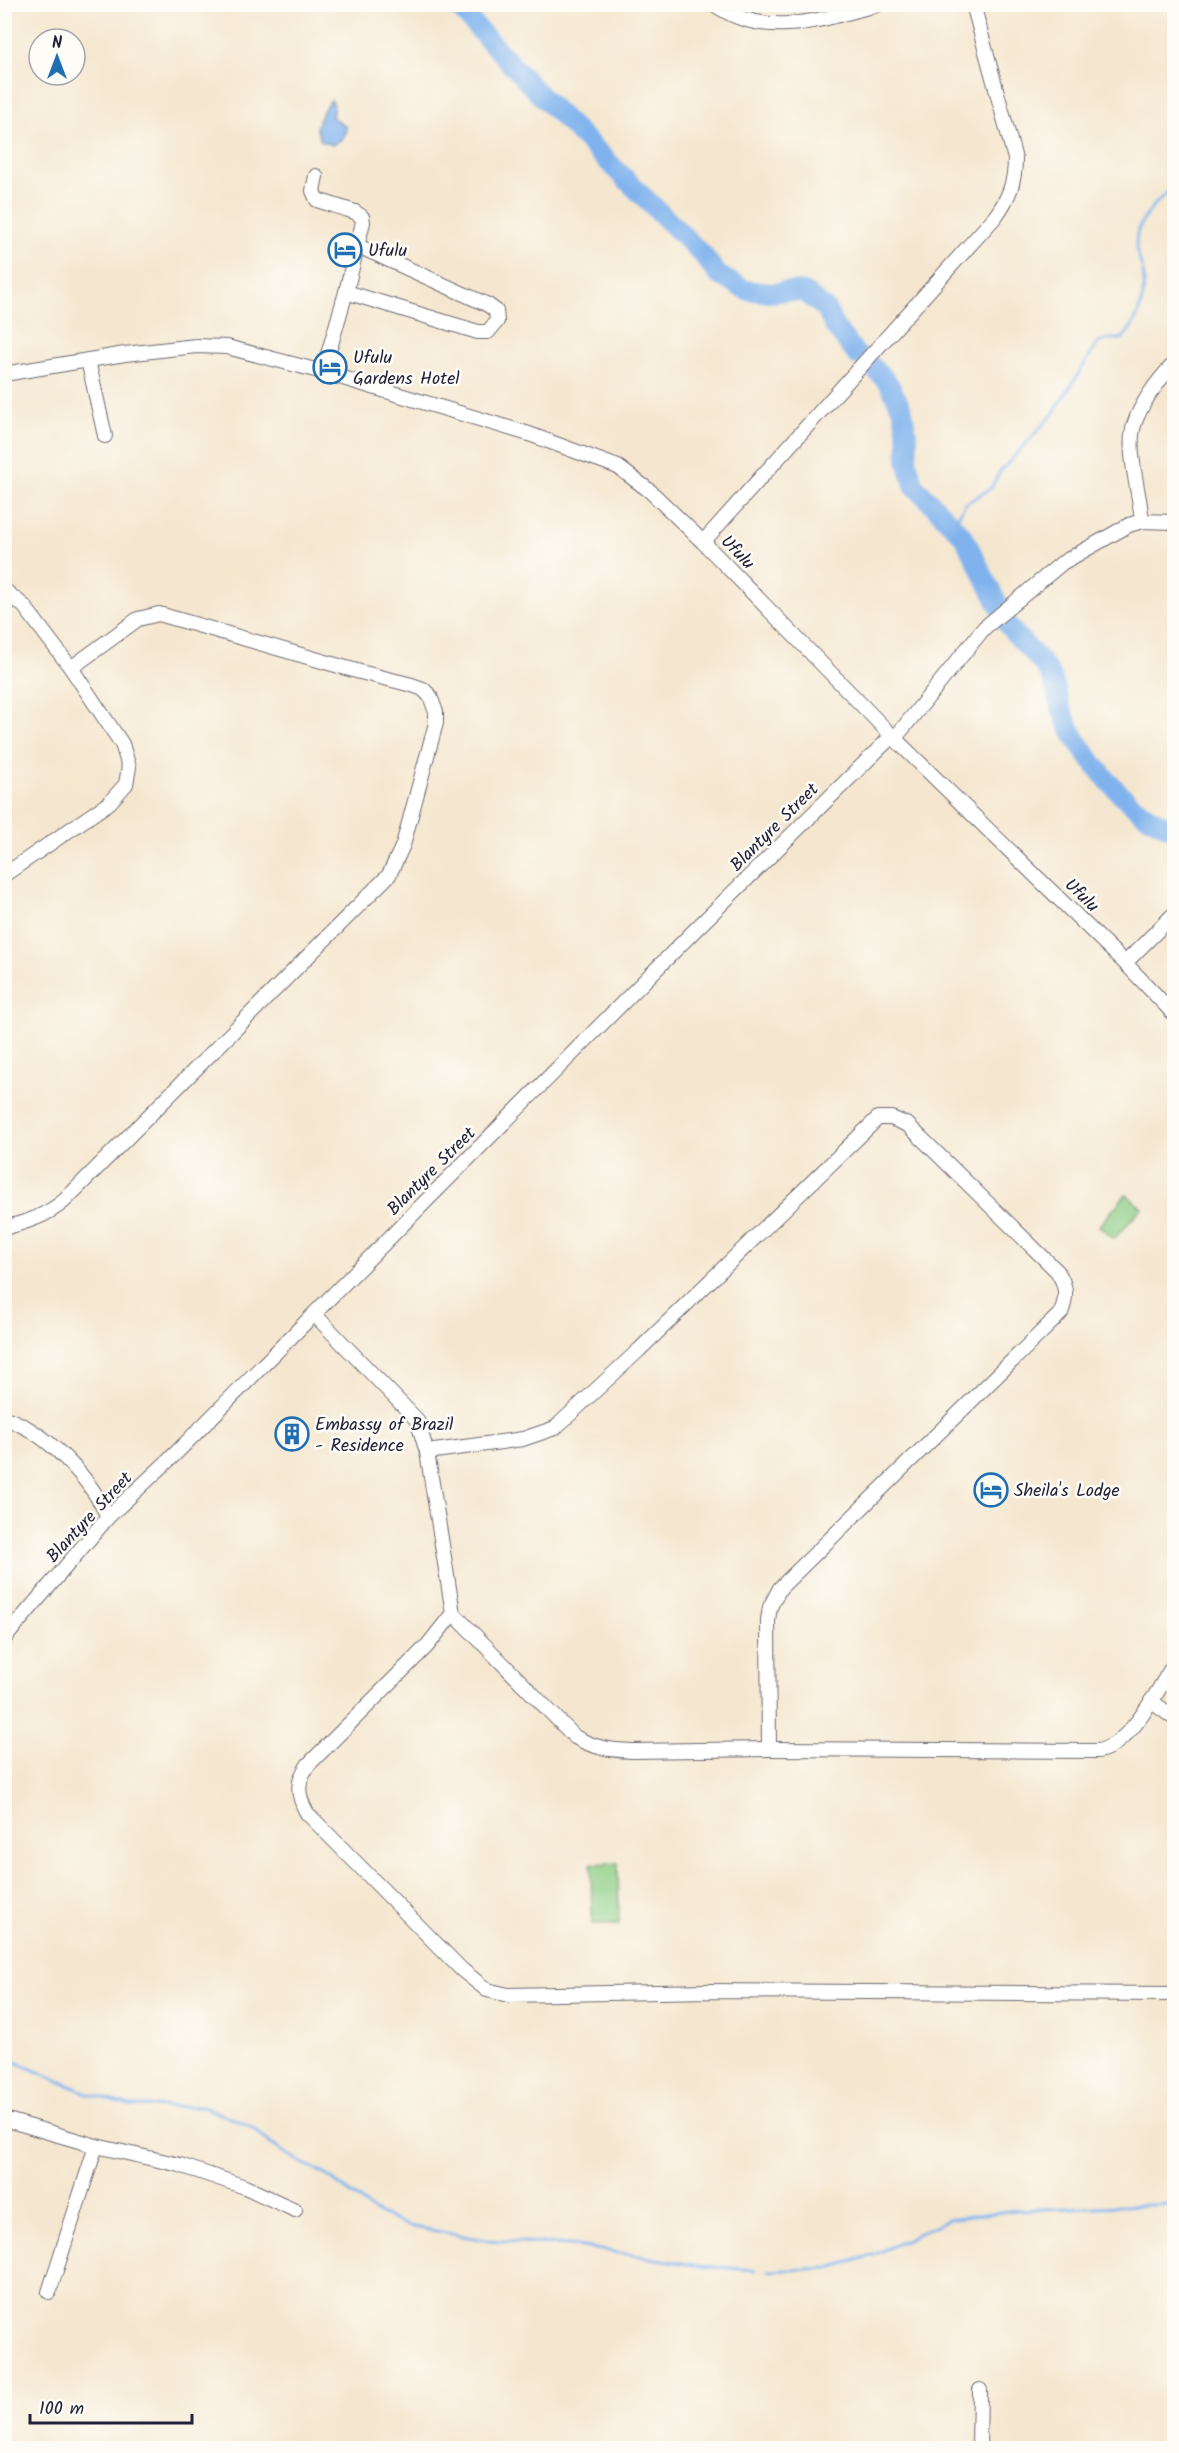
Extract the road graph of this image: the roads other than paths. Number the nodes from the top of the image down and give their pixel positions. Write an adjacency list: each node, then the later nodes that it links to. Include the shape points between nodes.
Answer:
1 (714, 4): 2 (street, via 741,19 783,26)
2 (879, 4)
3 (973, 4): 14 (street, via 1015,159 1013,183 1004,204)
4 (316, 176): 5 (street, via 313,191 317,200 362,217)
5 (358, 246): 6 (street); 6 (street, via 488,305 496,311 497,321 488,332 478,332)
6 (346, 292): 9 (street)
7 (88, 360): 9 (street, Ufulu, via 214,346); 10 (street, Ufulu); 11 (street)
8 (1174, 364): 12 (street, via 1162,376 1133,426 1132,454)
9 (323, 372): 14 (street, Ufulu, via 529,434 618,467 651,491)
10 (4, 374)
11 (105, 436)
12 (1142, 521): 13 (street); 17 (street, Blantyre Street, via 1117,530 1062,563 984,628)
13 (1174, 522)
14 (703, 542): 17 (street, Ufulu)
15 (4, 590): 16 (street, via 24,606)
16 (71, 668): 18 (street, via 126,751 126,784 110,803); 22 (street, via 138,619 159,614 423,689 430,696 436,723 403,846 389,875 64,1201 36,1219)
17 (893, 737): 20 (street, Ufulu); 23 (street, Blantyre Street)
18 (4, 875)
19 (1174, 914): 20 (street)
20 (1125, 963): 21 (street, Ufulu)
21 (1174, 1014)
22 (4, 1228)
23 (314, 1314): 25 (street, via 417,1420); 26 (street, Blantyre Street)
24 (4, 1418): 26 (street, via 20,1423 69,1461 99,1497)
25 (427, 1452): 27 (street); 32 (street, via 515,1440 555,1428 878,1119 891,1118 908,1125 1058,1271 1066,1298 1061,1312 780,1588 768,1620)
26 (108, 1517): 28 (street, Blantyre Street)
27 (453, 1613): 32 (street, via 575,1737 588,1745 632,1751); 33 (street, via 427,1646 308,1765 298,1788 307,1813 462,1970 487,1990 508,1995 709,1991)
28 (4, 1639)
29 (1174, 1664): 30 (street)
30 (1151, 1701): 31 (street); 32 (street, via 1124,1738 1098,1751)
31 (1174, 1718)
32 (769, 1749)
33 (1174, 1994)
34 (4, 2119): 35 (street)
35 (96, 2146): 36 (street, via 188,2168 245,2187); 37 (street)
36 (295, 2210)
37 (49, 2292)
38 (980, 2390): 39 (street)
39 (979, 2448)

